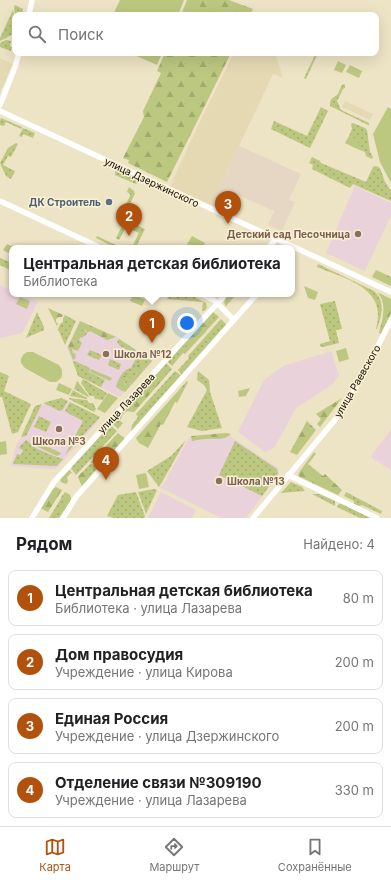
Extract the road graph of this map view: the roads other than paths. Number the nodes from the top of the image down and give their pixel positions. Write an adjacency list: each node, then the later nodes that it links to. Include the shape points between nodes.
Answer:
1 (32, 0): 2 (main road)
2 (30, 12)
3 (18, 56): 4 (main road)
4 (0, 105)
5 (0, 112): 7 (main road, улица Дзержинского)
6 (0, 201): 8 (main road)
7 (276, 239): 9 (main road); 10 (main road, улица Дзержинского)
8 (95, 245)
9 (271, 245)
10 (290, 245)
11 (297, 248): 12 (main road); 13 (main road, улица Дзержинского)
12 (295, 250)
13 (391, 292)
14 (208, 297): 17 (main road)
15 (223, 297): 17 (main road, улица Лазарева)
16 (254, 297): 18 (main road)
17 (218, 303): 18 (main road); 21 (main road, улица Лазарева, via 54,482)
18 (234, 320): 22 (main road, via 76,497)
19 (391, 320): 20 (main road, улица Раевского, via 339,415)
20 (288, 475): 23 (main road, улица Раевского); 24 (main road)
21 (32, 518)
22 (63, 518)
23 (253, 518)
24 (377, 518)

